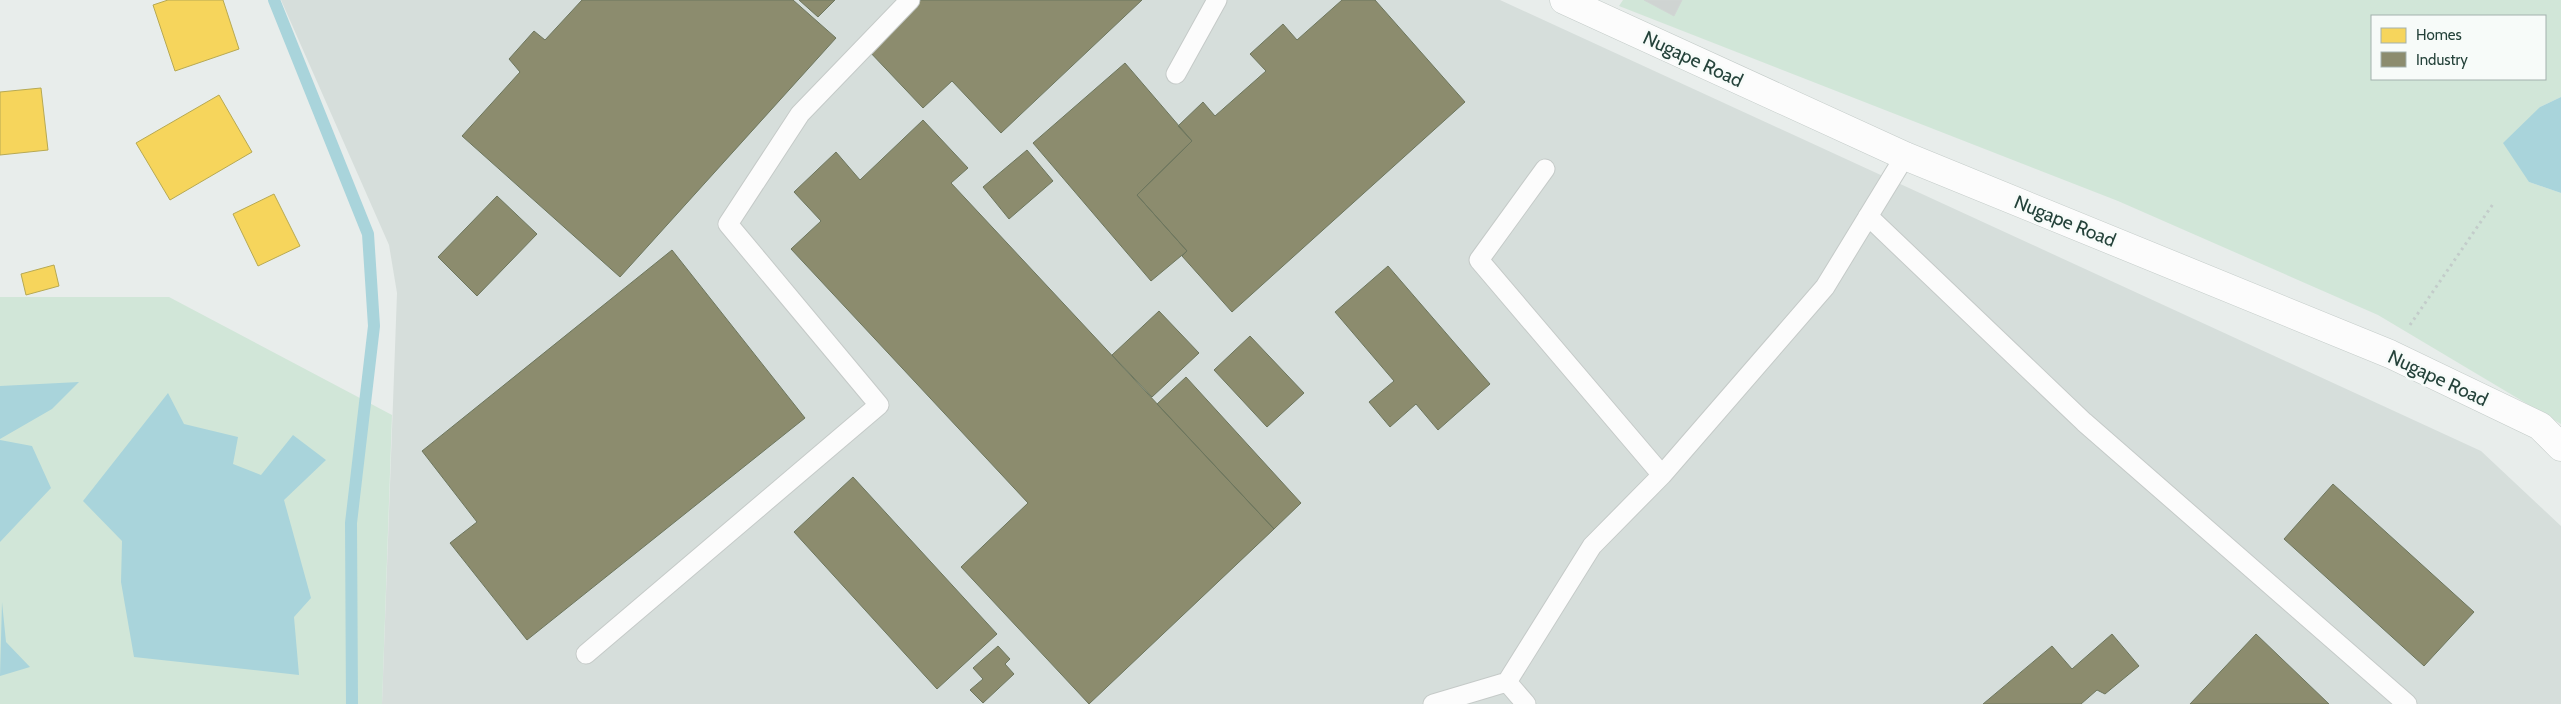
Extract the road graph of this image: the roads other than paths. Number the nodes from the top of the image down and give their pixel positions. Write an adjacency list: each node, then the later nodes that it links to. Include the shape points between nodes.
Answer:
1 (910, 0): 10 (lane, via 800,114 728,224 879,405)
2 (1217, 0): 4 (lane)
3 (1564, 0): 5 (main road, Nugape Road)
4 (1176, 74)
5 (1905, 156): 7 (lane); 8 (main road, Nugape Road, via 2390,354 2540,426)
6 (1545, 169): 9 (lane, via 1479,260)
7 (1868, 216): 9 (lane, via 1825,287); 14 (lane, via 2084,422)
8 (2561, 448)
9 (1662, 475): 11 (lane, via 1592,546)
10 (586, 654)
11 (1507, 682): 12 (lane); 13 (lane)
12 (1433, 704)
13 (1526, 704)
14 (2407, 704)

